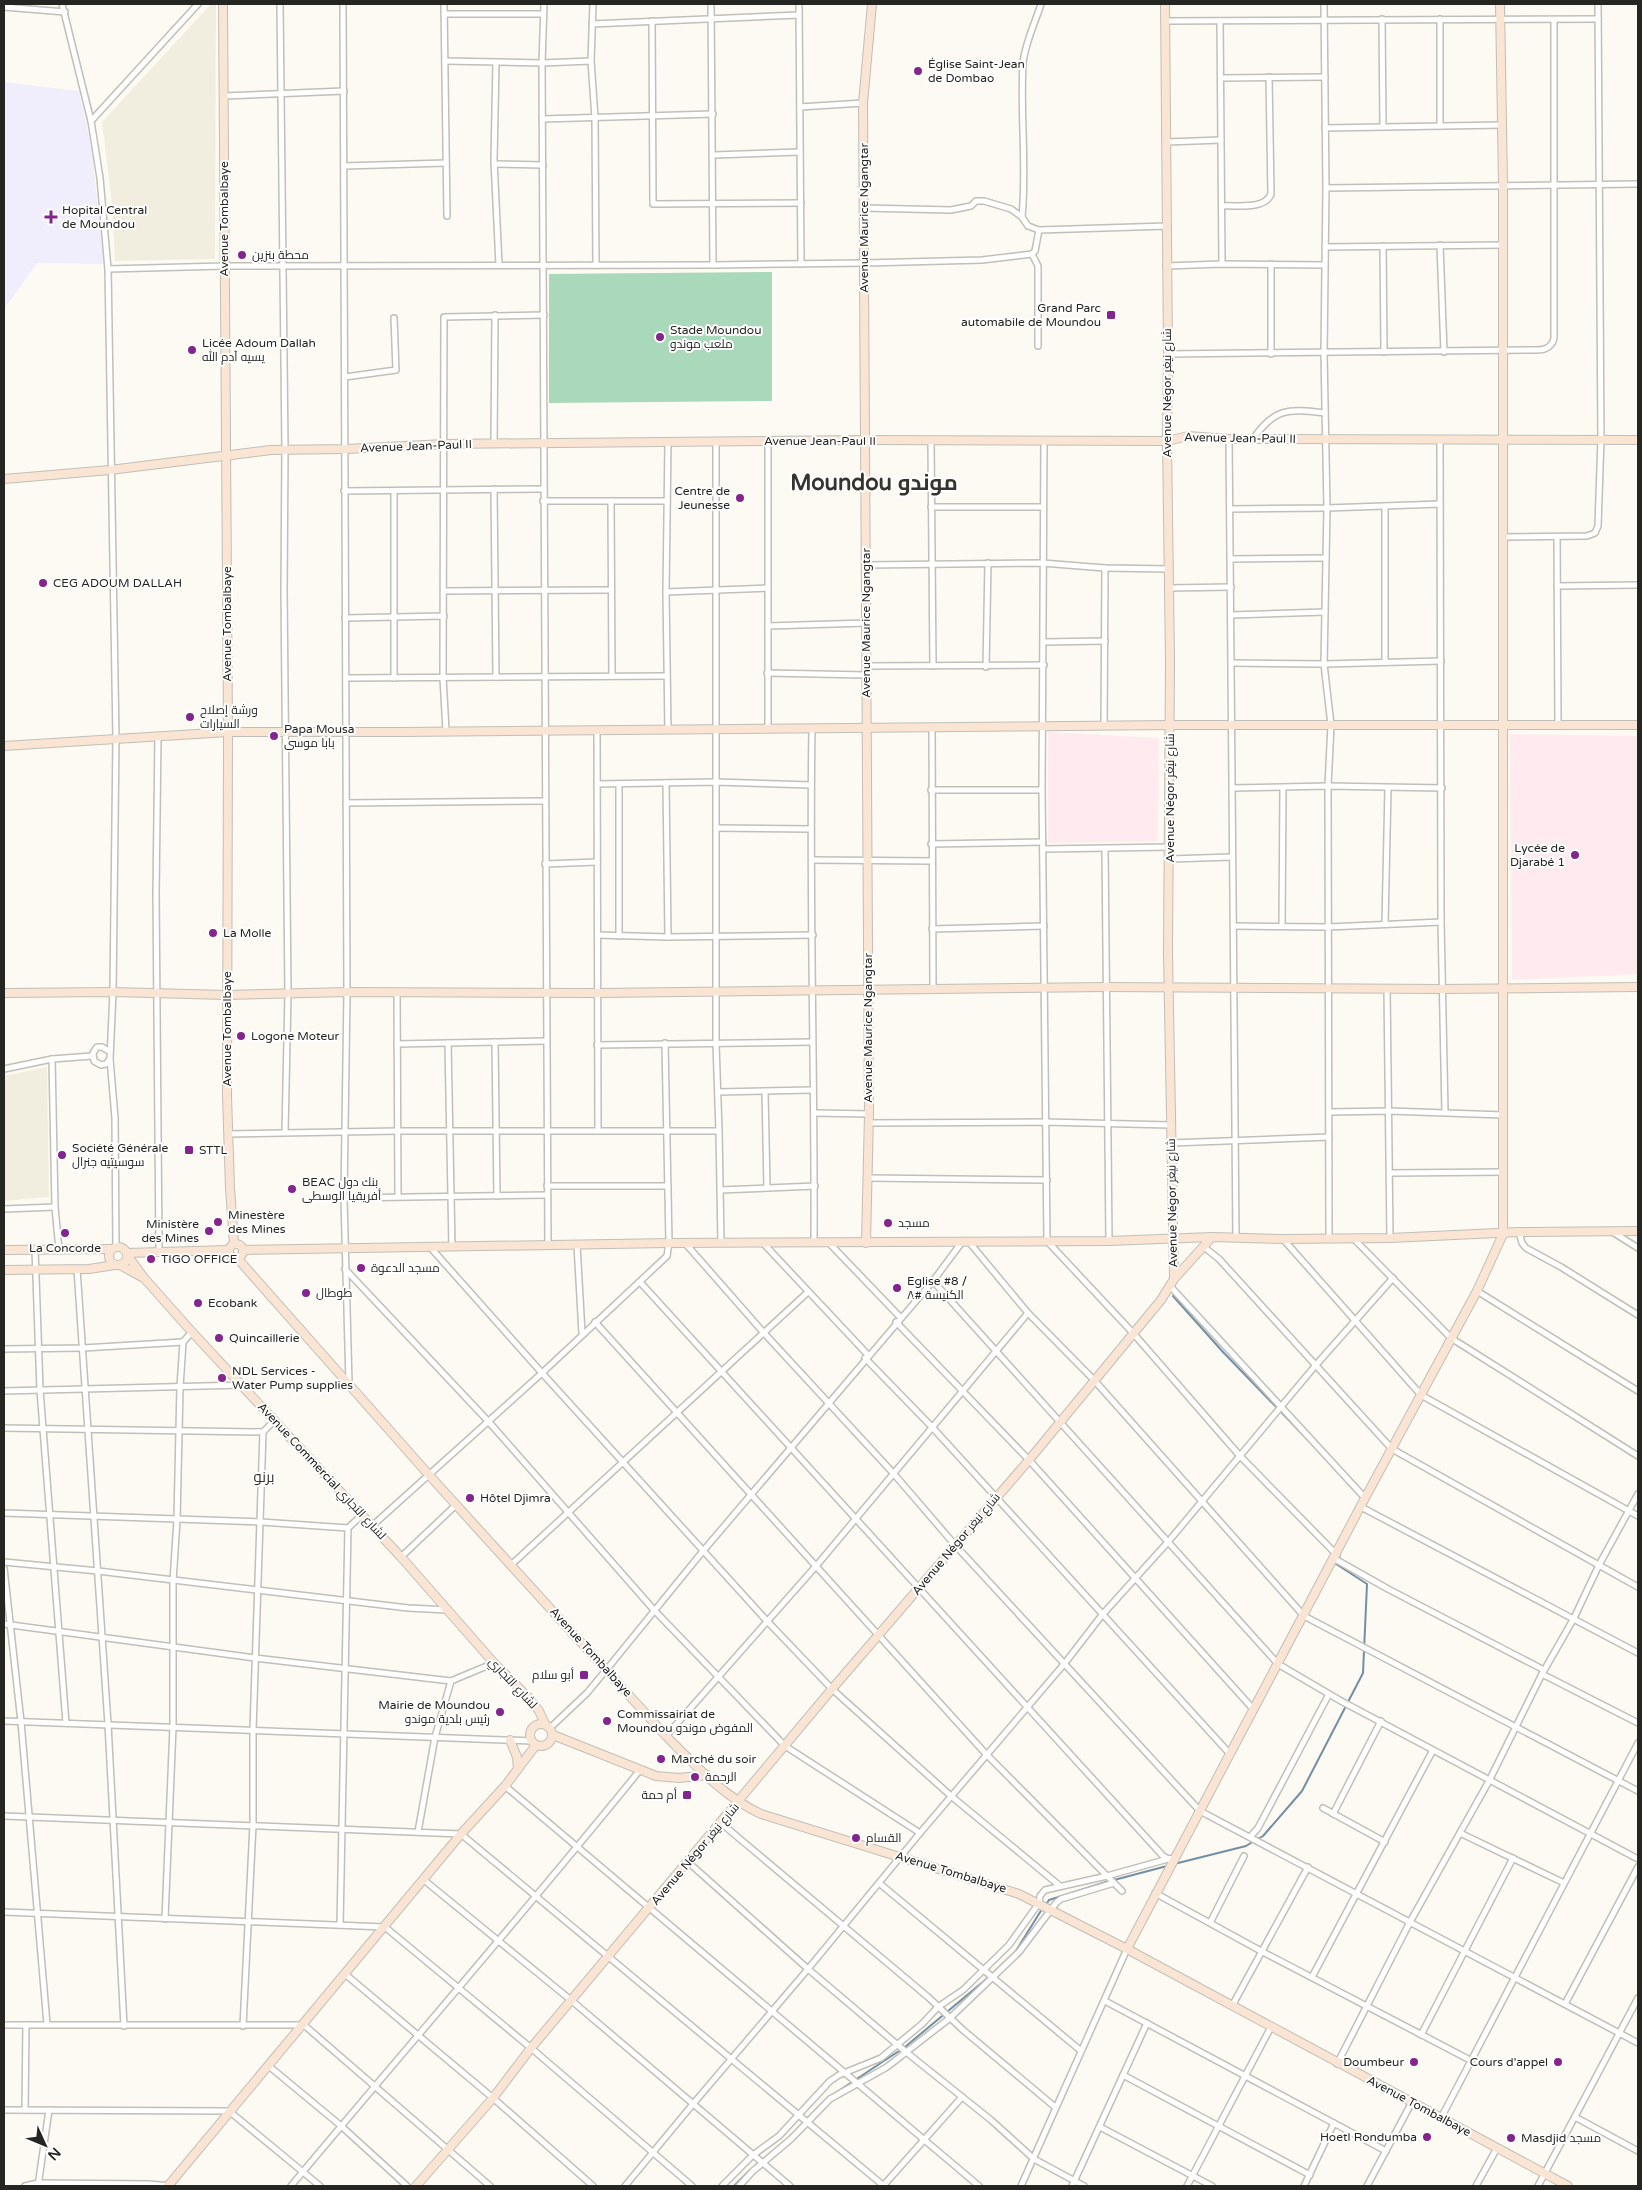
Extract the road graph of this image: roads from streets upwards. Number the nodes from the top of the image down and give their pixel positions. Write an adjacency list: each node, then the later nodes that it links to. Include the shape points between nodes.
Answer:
1 (62, 4): 18 (street)
2 (198, 4): 49 (street)
3 (223, 4): 42 (street, Avenue Tombalbaye)
4 (280, 4): 41 (street)
5 (343, 4): 40 (street)
6 (444, 4): 19 (street)
7 (544, 4): 20 (street)
8 (593, 4): 32 (street)
9 (711, 4): 22 (street)
10 (799, 4): 21 (street)
11 (872, 4): 43 (street, Avenue Maurice Ngangtar)
12 (1041, 4): 72 (street, via 1024,62)
13 (1165, 4): 30 (street, Avenue Négor شارع نيغر)
14 (1324, 4): 27 (street)
15 (1500, 4): 23 (street)
16 (1598, 4): 26 (street)
17 (4, 7): 18 (street)
18 (65, 12): 49 (street)
19 (444, 14): 20 (street); 33 (street)
20 (543, 14): 36 (street)
21 (799, 15): 22 (street); 44 (street)
22 (711, 18): 29 (street); 45 (street)
23 (1501, 18): 25 (street); 28 (street); 50 (street)
24 (1382, 19): 25 (street); 27 (street); 52 (street)
25 (1440, 19): 51 (street)
26 (1598, 19): 28 (street); 63 (street)
27 (1324, 20): 31 (street); 38 (street)
28 (1554, 20): 62 (street)
29 (652, 21): 32 (street); 46 (street)
30 (1165, 21): 31 (street); 55 (street, Avenue Négor شارع نيغر)
31 (1220, 21): 39 (street)
32 (592, 24): 34 (street)
33 (445, 61): 35 (street); 58 (street)
34 (591, 61): 36 (street); 47 (street)
35 (496, 62): 36 (street); 59 (street)
36 (542, 63): 48 (street)
37 (1270, 77): 38 (street); 39 (street); 69 (street, via 1269,200 1263,204)
38 (1324, 77): 53 (street)
39 (1220, 78): 54 (street)
40 (344, 91): 41 (street); 61 (street)
41 (281, 95): 42 (street); 89 (street)
42 (224, 96): 88 (street, Avenue Tombalbaye)
43 (863, 103): 44 (street); 70 (street, Avenue Maurice Ngangtar)
44 (800, 107): 56 (street)
45 (713, 114): 46 (street); 57 (street)
46 (652, 117): 47 (street); 68 (street, via 653,204)
47 (595, 118): 48 (street); 85 (street)
48 (542, 119): 60 (street)
49 (91, 121): 93 (street)
50 (1502, 125): 51 (street); 65 (street)
51 (1440, 126): 52 (street)
52 (1383, 127): 53 (street)
53 (1325, 128): 66 (street)
54 (1221, 140): 55 (street); 69 (street)
55 (1167, 142): 73 (street, Avenue Négor شارع نيغر)
56 (800, 152): 57 (street); 67 (street)
57 (714, 155): 68 (street)
58 (446, 163): 61 (street); 71 (street)
59 (494, 164): 60 (street); 91 (street)
60 (543, 165): 84 (street)
61 (344, 166): 90 (street)
62 (1554, 184): 63 (street); 65 (street); 98 (street, via 1553,343 1546,350)
63 (1598, 184): 64 (street); 109 (street)
64 (1638, 184)
65 (1503, 185): 66 (street); 76 (street)
66 (1326, 188): 78 (street)
67 (801, 203): 68 (street); 81 (street)
68 (713, 204): 86 (street)
69 (1223, 206): 82 (street)
70 (864, 208): 72 (street, via 951,210 984,200); 80 (street, Avenue Maurice Ngangtar)
71 (447, 216)
72 (1022, 217): 74 (street, via 1028,226)
73 (1167, 226): 74 (street); 92 (street, Avenue Négor شارع نيغر)
74 (1039, 230): 79 (street, via 1036,251)
75 (1440, 245): 76 (street); 77 (street); 100 (street)
76 (1502, 245): 98 (street)
77 (1383, 246): 78 (street); 99 (street)
78 (1325, 247): 87 (street)
79 (1032, 254): 80 (street, via 982,260); 97 (street, via 1038,266)
80 (865, 263): 81 (street); 110 (street, Avenue Maurice Ngangtar)
81 (801, 264): 86 (street)
82 (1222, 264): 83 (street); 92 (street)
83 (1271, 264): 87 (street); 103 (street)
84 (544, 265): 85 (street); 91 (street); 94 (street)
85 (596, 265): 86 (street)
86 (713, 265)
87 (1325, 265): 101 (street)
88 (224, 266): 89 (street); 93 (street); 125 (street, Avenue Tombalbaye)
89 (283, 266): 90 (street); 123 (street)
90 (345, 266): 91 (street); 104 (street)
91 (499, 266)
92 (1166, 266): 102 (street, Avenue Négor شارع نيغر)
93 (108, 269): 126 (street)
94 (544, 314): 95 (street); 122 (street)
95 (494, 315): 120 (street, via 444,317); 121 (street)
96 (394, 318): 104 (street, via 396,370)
97 (1038, 346)
98 (1502, 351): 100 (street); 112 (street)
99 (1384, 352): 100 (street); 101 (street)
100 (1444, 352)
101 (1324, 353): 103 (street); 105 (street)
102 (1168, 354): 103 (street); 115 (street, Avenue Négor شارع نيغر)
103 (1271, 354)
104 (345, 378): 124 (street)
105 (1325, 413): 107 (street, via 1283,412 1266,421); 108 (street)
106 (1229, 439): 107 (street, Avenue Jean-Paul II); 115 (street, Avenue Jean-Paul II, via 1188,436); 141 (street)
107 (1253, 439): 108 (street, Avenue Jean-Paul II)
108 (1326, 439): 111 (street, Avenue Jean-Paul II); 140 (street)
109 (1601, 439): 112 (street, Avenue Jean-Paul II); 113 (street, Avenue Jean-Paul II); 142 (street, via 1598,526 1595,533)
110 (865, 440): 114 (street, Avenue Jean-Paul II); 117 (street, Avenue Jean-Paul II); 149 (street, Avenue Maurice Ngangtar)
111 (1440, 440): 112 (street, Avenue Jean-Paul II); 136 (street)
112 (1502, 440): 143 (street)
113 (1638, 440)
114 (768, 441): 116 (street, Avenue Jean-Paul II); 155 (street)
115 (1166, 441): 118 (street, Avenue Jean-Paul II); 151 (street, Avenue Négor شارع نيغر)
116 (716, 442): 119 (street, Avenue Jean-Paul II); 158 (street)
117 (932, 442): 118 (street, Avenue Jean-Paul II); 138 (street)
118 (1044, 442): 139 (street)
119 (668, 443): 122 (street, Avenue Jean-Paul II); 135 (street)
120 (444, 444): 121 (street, Avenue Jean-Paul II); 124 (street, Avenue Jean-Paul II); 132 (street)
121 (494, 444): 122 (street, Avenue Jean-Paul II)
122 (543, 444): 129 (street)
123 (285, 449): 124 (street, Avenue Jean-Paul II); 125 (street, Avenue Jean-Paul II); 203 (street)
124 (346, 449): 130 (street)
125 (226, 455): 126 (street, Avenue Jean-Paul II); 208 (street, Avenue Tombalbaye)
126 (110, 470): 127 (street, Avenue Jean-Paul II); 211 (street)
127 (4, 479)
128 (494, 489): 129 (street); 132 (street); 160 (street)
129 (543, 489): 133 (street)
130 (344, 491): 131 (street); 167 (street)
131 (394, 491): 132 (street); 166 (street)
132 (444, 491): 159 (street)
133 (543, 501): 134 (street); 161 (street)
134 (611, 501): 135 (street); 157 (street)
135 (666, 501): 162 (street)
136 (1440, 504): 137 (street); 172 (street)
137 (1385, 506): 140 (street); 173 (street)
138 (932, 507): 139 (street); 148 (street)
139 (1043, 507): 147 (street)
140 (1327, 508): 141 (street); 144 (street)
141 (1231, 509): 145 (street)
142 (1557, 536): 143 (street); 153 (street)
143 (1503, 537): 195 (street)
144 (1326, 558): 145 (street); 163 (street)
145 (1231, 559): 154 (street)
146 (988, 563): 147 (street); 148 (street); 179 (street)
147 (1042, 563): 150 (street); 171 (street)
148 (932, 564): 149 (street); 178 (street)
149 (866, 565): 168 (street, Avenue Maurice Ngangtar)
150 (1105, 568): 151 (street); 170 (street)
151 (1169, 568): 156 (street, Avenue Négor شارع نيغر)
152 (1638, 585): 153 (street)
153 (1557, 586): 196 (street)
154 (1231, 587): 156 (street); 164 (street)
155 (768, 588): 158 (street); 169 (street)
156 (1169, 588): 189 (street, Avenue Négor شارع نيغر)
157 (610, 590): 161 (street); 182 (street)
158 (716, 590): 162 (street); 200 (street)
159 (444, 591): 160 (street); 165 (street)
160 (495, 591): 161 (street); 184 (street)
161 (544, 591): 188 (street)
162 (666, 592): 183 (street)
163 (1325, 612): 164 (street); 175 (street)
164 (1231, 615): 174 (street)
165 (444, 616): 166 (street); 187 (street)
166 (395, 617): 167 (street); 186 (street)
167 (345, 618): 185 (street)
168 (866, 623): 169 (street); 177 (street, Avenue Maurice Ngangtar)
169 (768, 626): 180 (street)
170 (1105, 641): 171 (street); 192 (street)
171 (1044, 642): 176 (street)
172 (1441, 661): 173 (street); 194 (street)
173 (1385, 662): 175 (street)
174 (1232, 663): 175 (street); 190 (street)
175 (1324, 664): 193 (street)
176 (1044, 665): 179 (street); 199 (street)
177 (866, 666): 178 (street); 181 (street, Avenue Maurice Ngangtar)
178 (933, 666): 179 (street)
179 (986, 666)
180 (767, 673): 181 (street); 197 (street)
181 (866, 675): 201 (street, Avenue Maurice Ngangtar)
182 (612, 676): 183 (street); 188 (street)
183 (667, 676): 206 (street)
184 (496, 677): 187 (street); 188 (street)
185 (346, 678): 186 (street); 209 (street)
186 (394, 678): 187 (street)
187 (443, 678): 204 (street)
188 (545, 678): 207 (street)
189 (1170, 725): 190 (street); 192 (street); 231 (street, Avenue Négor شارع نيغر)
190 (1232, 725): 193 (street); 219 (street)
191 (1638, 725): 196 (street)
192 (1104, 726): 199 (street)
193 (1330, 726): 194 (street); 218 (street)
194 (1442, 726): 195 (street); 222 (street)
195 (1504, 726): 196 (street); 255 (street)
196 (1558, 726)
197 (768, 728): 198 (street); 200 (street)
198 (812, 728): 201 (street); 217 (street)
199 (1044, 728): 202 (street); 224 (street)
200 (717, 729): 206 (street); 213 (street)
201 (865, 729): 202 (street); 235 (street, Avenue Maurice Ngangtar)
202 (932, 729): 223 (street)
203 (285, 730): 208 (street); 209 (street); 273 (street)
204 (446, 730): 207 (street); 209 (street)
205 (597, 730): 206 (street); 207 (street); 215 (street)
206 (668, 730)
207 (545, 731): 225 (street)
208 (228, 732): 210 (street); 274 (street, Avenue Tombalbaye)
209 (346, 732): 226 (street)
210 (158, 736): 211 (street); 272 (street)
211 (116, 738): 212 (street); 266 (street)
212 (4, 746)
213 (716, 782): 214 (street); 217 (street); 227 (street)
214 (666, 783): 216 (street); 251 (street)
215 (597, 784): 216 (street); 239 (street)
216 (619, 784): 250 (street)
217 (811, 785): 228 (street)
218 (1328, 786): 220 (street); 221 (street); 246 (street)
219 (1232, 788): 220 (street); 234 (street)
220 (1283, 788): 245 (street)
221 (1388, 788): 222 (street); 242 (street)
222 (1442, 788): 241 (street)
223 (931, 790): 224 (street); 230 (street)
224 (1042, 790): 229 (street)
225 (545, 801): 226 (street); 240 (street)
226 (346, 803): 267 (street)
227 (716, 828): 228 (street); 252 (street)
228 (811, 829): 237 (street)
229 (1044, 842): 230 (street); 232 (street)
230 (931, 844): 238 (street)
231 (1170, 847): 233 (street); 236 (street, Avenue Négor شارع نيغر)
232 (1044, 849): 233 (street); 243 (street)
233 (1105, 849): 254 (street)
234 (1232, 857): 236 (street); 244 (street)
235 (868, 859): 237 (street); 238 (street); 264 (street, Avenue Maurice Ngangtar)
236 (1170, 859): 257 (street, Avenue Négor شارع نيغر)
237 (812, 860): 249 (street)
238 (932, 861): 247 (street)
239 (597, 862): 240 (street); 248 (street)
240 (545, 864): 268 (street)
241 (1441, 922): 242 (street); 262 (street)
242 (1385, 924): 246 (street)
243 (1044, 926): 247 (street); 260 (street)
244 (1234, 926): 245 (street); 261 (street)
245 (1282, 926): 246 (street)
246 (1328, 927): 258 (street)
247 (932, 929): 256 (street)
248 (598, 935): 250 (street); 271 (street)
249 (813, 935): 252 (street); 263 (street)
250 (619, 936): 251 (street)
251 (668, 937): 252 (street)
252 (716, 937): 265 (street)
253 (1638, 986): 255 (street)
254 (1106, 987): 257 (street); 260 (street); 299 (street)
255 (1503, 987): 262 (street); 296 (street)
256 (933, 988): 260 (street); 264 (street)
257 (1168, 988): 261 (street); 300 (street, Avenue Négor شارع نيغر)
258 (1329, 988): 259 (street); 261 (street); 292 (street)
259 (1386, 988): 262 (street); 291 (street)
260 (1045, 989): 297 (street)
261 (1232, 989): 312 (street)
262 (1442, 989): 293 (street)
263 (813, 990): 264 (street); 265 (street); 277 (street)
264 (867, 990): 295 (street, Avenue Maurice Ngangtar)
265 (717, 991): 271 (street); 281 (street)
266 (113, 992): 269 (street); 272 (street); 283 (street)
267 (347, 992): 270 (street); 273 (street); 307 (street)
268 (546, 992): 270 (street); 271 (street); 275 (street)
269 (4, 993)
270 (397, 993): 280 (street)
271 (598, 993): 282 (street)
272 (157, 994): 274 (street); 364 (street)
273 (288, 994): 274 (street); 306 (street)
274 (227, 996): 310 (street, Avenue Tombalbaye)
275 (546, 1041): 276 (street); 309 (street)
276 (495, 1042): 278 (street); 308 (street)
277 (812, 1042): 281 (street); 288 (street)
278 (448, 1043): 280 (street); 302 (street)
279 (665, 1043): 281 (street); 282 (street); 304 (street)
280 (397, 1044): 301 (street)
281 (716, 1044): 289 (street)
282 (597, 1045): 303 (street)
283 (109, 1051): 284 (street, via 102,1046); 286 (street)
284 (92, 1056): 285 (street); 286 (street, via 98,1065)
285 (52, 1060): 287 (street); 328 (street)
286 (110, 1060): 357 (street, via 115,1118)
287 (4, 1069)
288 (813, 1090): 290 (street); 294 (street)
289 (719, 1092): 290 (street); 305 (street)
290 (765, 1092): 321 (street)
291 (1389, 1111): 292 (street); 293 (street); 314 (street)
292 (1330, 1112): 311 (street)
293 (1445, 1112): 296 (street)
294 (814, 1114): 295 (street); 320 (street)
295 (869, 1114): 298 (street, Avenue Maurice Ngangtar)
296 (1502, 1115): 315 (street)
297 (1045, 1122): 298 (street); 299 (street); 317 (street)
298 (868, 1123): 316 (street, Avenue Maurice Ngangtar)
299 (1106, 1124): 300 (street); 342 (street)
300 (1170, 1125): 313 (street, Avenue Négor شارع نيغر)
301 (398, 1131): 302 (street); 307 (street); 325 (street)
302 (451, 1131): 308 (street); 324 (street)
303 (598, 1131): 304 (street); 309 (street)
304 (667, 1131): 305 (street); 319 (street)
305 (719, 1131): 322 (street)
306 (285, 1132): 307 (street); 310 (street)
307 (344, 1132): 327 (street)
308 (497, 1132): 309 (street); 326 (street)
309 (547, 1132): 318 (street)
310 (228, 1134): 354 (street, Avenue Tombalbaye)
311 (1329, 1138): 312 (street); 336 (street)
312 (1234, 1140): 313 (street); 335 (street)
313 (1171, 1143): 339 (street, Avenue Négor شارع نيغر)
314 (1390, 1172): 315 (street); 338 (street)
315 (1503, 1172): 333 (street)
316 (868, 1178): 317 (street); 349 (street, Avenue Maurice Ngangtar)
317 (1047, 1180): 341 (street)
318 (547, 1186): 319 (street); 323 (street)
319 (668, 1186): 344 (street)
320 (815, 1186): 321 (street); 348 (street)
321 (767, 1188): 322 (street)
322 (720, 1190): 346 (street)
323 (547, 1194): 326 (street); 352 (street)
324 (451, 1195): 325 (street); 326 (street); 356 (street)
325 (398, 1196): 327 (street)
326 (497, 1196)
327 (344, 1198): 358 (street)
328 (56, 1207): 329 (street); 362 (street)
329 (4, 1209)
330 (1611, 1231): 331 (street); 332 (street); 359 (street)
331 (1638, 1231)
332 (1519, 1232): 333 (street); 380 (street, via 1526,1248)
333 (1503, 1234): 338 (street); 377 (street)
334 (1212, 1237): 335 (street); 339 (street); 353 (street)
335 (1236, 1238): 340 (street)
336 (1329, 1238): 337 (street); 340 (street)
337 (1354, 1238): 338 (street); 373 (street)
338 (1390, 1238)
339 (1172, 1239): 342 (street); 376 (street, Avenue Négor شارع نيغر)
340 (1283, 1239): 382 (street)
341 (1047, 1241): 342 (street); 343 (street); 388 (street)
342 (1109, 1241)
343 (965, 1242): 349 (street); 374 (street); 379 (street)
344 (670, 1243): 345 (street); 351 (street); 375 (street, via 667,1256)
345 (685, 1243): 346 (street); 387 (street)
346 (721, 1243): 347 (street)
347 (763, 1243): 348 (street); 378 (street)
348 (814, 1243): 350 (street)
349 (866, 1243): 350 (street)
350 (830, 1244): 381 (street)
351 (577, 1245): 352 (street); 386 (street)
352 (548, 1246): 356 (street)
353 (1204, 1246): 376 (street); 396 (street)
354 (231, 1247): 363 (street, via 240,1245); 364 (street); 366 (street, via 231,1257)
355 (430, 1247): 356 (street); 358 (street); 398 (street)
356 (452, 1247)
357 (114, 1248): 362 (street); 365 (street, via 123,1248); 367 (street, via 110,1252 110,1260)
358 (344, 1248): 363 (street); 368 (street)
359 (1638, 1248)
360 (36, 1249): 361 (street); 362 (street); 370 (street)
361 (4, 1250)
362 (59, 1250)
363 (243, 1250): 366 (street)
364 (159, 1252): 365 (street)
365 (127, 1254): 367 (street, via 127,1261); 372 (street, Avenue Commercial لشارع التجاري)
366 (238, 1259): 400 (street, Avenue Tombalbaye)
367 (118, 1265): 371 (street); 372 (street)
368 (346, 1268): 400 (street); 413 (street)
369 (4, 1270): 370 (street)
370 (35, 1270): 371 (street); 391 (street)
371 (78, 1270): 392 (street)
372 (144, 1278): 385 (street, Avenue Commercial لشارع التجاري)
373 (1393, 1278): 382 (street); 389 (street)
374 (933, 1281): 381 (street); 394 (street)
375 (640, 1282): 383 (street); 397 (street)
376 (1172, 1283): 388 (street, Avenue Négor شارع نيغر); 410 (street)
377 (1477, 1291): 389 (street); 407 (street)
378 (808, 1292): 387 (street); 395 (street)
379 (1028, 1313): 394 (street); 399 (street)
380 (1638, 1315)
381 (900, 1317): 384 (street)
382 (1354, 1321): 396 (street); 408 (street)
383 (595, 1322): 386 (street); 411 (street)
384 (896, 1322): 395 (street); 406 (street)
385 (192, 1332): 390 (street); 401 (street, Avenue Commercial لشارع التجاري)
386 (582, 1333): 398 (street)
387 (764, 1333): 397 (street); 409 (street)
388 (1132, 1333): 399 (street, Avenue Négor شارع نيغر); 423 (street)
389 (1451, 1338): 408 (street); 424 (street)
390 (183, 1342): 392 (street); 402 (street)
391 (39, 1348): 392 (street); 393 (street); 403 (street)
392 (83, 1348): 404 (street)
393 (4, 1349)
394 (995, 1351): 406 (street); 414 (street)
395 (867, 1356): 409 (street); 415 (street)
396 (1315, 1366): 410 (street); 422 (street)
397 (721, 1372): 411 (street); 421 (street)
398 (542, 1373): 413 (street); 426 (street)
399 (1094, 1380): 414 (street, Avenue Négor شارع نيغر); 433 (street)
400 (349, 1384): 428 (street, Avenue Tombalbaye)
401 (243, 1385): 402 (street); 412 (street, Avenue Commercial لشارع التجاري)
402 (180, 1387): 404 (street); 419 (street)
403 (40, 1390): 404 (street); 405 (street); 417 (street)
404 (86, 1390): 418 (street)
405 (4, 1391)
406 (963, 1391): 415 (street); 425 (street)
407 (1638, 1391)
408 (1421, 1395): 422 (street); 436 (street)
409 (828, 1403): 421 (street); 427 (street)
410 (1280, 1408): 423 (street); 432 (street)
411 (677, 1412): 426 (street); 429 (street)
412 (275, 1420): 420 (street); 440 (street, Avenue Commercial لشارع التجاري)
413 (488, 1421): 428 (street); 437 (street)
414 (1060, 1422): 425 (street, Avenue Négor شارع نيغر); 448 (street)
415 (932, 1427): 427 (street); 431 (street)
416 (4, 1428): 417 (street)
417 (43, 1428): 418 (street); 439 (street)
418 (88, 1430): 419 (street); 442 (street)
419 (180, 1431): 420 (street); 443 (street)
420 (263, 1432): 445 (street)
421 (790, 1448): 429 (street); 444 (street)
422 (1392, 1449): 432 (street); 456 (street)
423 (1240, 1456): 433 (street); 452 (street)
424 (1638, 1456)
425 (1029, 1460): 431 (street, Avenue Négor شارع نيغر); 460 (street)
426 (622, 1462): 437 (street); 450 (street)
427 (894, 1474): 444 (street); 449 (street)
428 (429, 1475): 434 (street, Avenue Tombalbaye); 446 (street)
429 (751, 1494): 450 (street); 455 (street)
430 (1638, 1494): 436 (street)
431 (996, 1497): 449 (street, Avenue Négor شارع نيغر); 468 (street)
432 (1365, 1498): 435 (street)
433 (1202, 1502): 448 (street); 469 (street)
434 (456, 1505): 451 (street); 454 (street, Avenue Tombalbaye)
435 (1361, 1507): 452 (street); 470 (street)
436 (1629, 1511): 441 (street); 456 (street)
437 (569, 1512): 454 (street); 467 (street)
438 (4, 1513): 439 (street)
439 (51, 1515): 442 (street); 457 (street)
440 (362, 1515): 446 (street, Avenue Commercial لشارع التجاري); 447 (street)
441 (1638, 1516)
442 (94, 1517): 443 (street); 459 (street)
443 (177, 1520): 445 (street); 461 (street)
444 (856, 1520): 455 (street); 463 (street)
445 (261, 1522): 447 (street); 464 (street)
446 (372, 1526): 451 (street, Avenue Commercial لشارع التجاري)
447 (348, 1528): 465 (street)
448 (1168, 1542): 460 (street); 483 (street)
449 (955, 1545): 463 (street, Avenue Négor شارع نيغر); 482 (street)
450 (703, 1551): 467 (street); 471 (street)
451 (401, 1557): 466 (street, Avenue Commercial لشارع التجاري)
452 (1336, 1557): 469 (street); 486 (street, via 1388,1589)
453 (4, 1562): 457 (street)
454 (511, 1565): 485 (street, Avenue Tombalbaye)
455 (817, 1565): 471 (street); 476 (street)
456 (1599, 1565): 462 (street); 470 (street)
457 (53, 1567): 459 (street); 474 (street)
458 (4, 1568): 473 (street)
459 (98, 1571): 461 (street); 475 (street)
460 (1134, 1579): 468 (street); 492 (street)
461 (173, 1581): 464 (street); 478 (street)
462 (1638, 1587)
463 (918, 1589): 476 (street, Avenue Négor شارع نيغر); 491 (street)
464 (258, 1591): 465 (street); 480 (street)
465 (347, 1601): 466 (street); 484 (street)
466 (448, 1610): 477 (street, Avenue Commercial لشارع التجاري)
467 (654, 1610): 485 (street); 487 (street)
468 (1102, 1615): 482 (street); 512 (street)
469 (1304, 1616): 483 (street); 499 (street)
470 (1574, 1618): 479 (street); 486 (street)
471 (767, 1621): 487 (street); 489 (street)
472 (4, 1624): 473 (street)
473 (11, 1625): 474 (street); 495 (street)
474 (60, 1631): 475 (street); 496 (street)
475 (102, 1636): 478 (street); 498 (street)
476 (878, 1636): 489 (street, Avenue Négor شارع نيغر); 511 (street)
477 (477, 1644): 481 (street, لشارع التجاري)
478 (173, 1647): 480 (street); 500 (street)
479 (1638, 1654)
480 (255, 1658): 484 (street); 502 (street)
481 (494, 1663): 488 (street); 501 (street, لشارع التجاري, via 528,1697)
482 (1065, 1663): 491 (street); 523 (street)
483 (1278, 1664): 490 (street); 492 (street)
484 (346, 1668): 488 (street); 503 (street)
485 (607, 1669): 501 (street); 505 (street, Avenue Tombalbaye)
486 (1543, 1672): 497 (street); 499 (street)
487 (719, 1677): 505 (street); 509 (street)
488 (451, 1681): 504 (street)
489 (832, 1689): 509 (street, Avenue Négor شارع نيغر); 520 (street)
490 (1329, 1694): 494 (street); 537 (street)
491 (1027, 1707): 511 (street); 544 (street)
492 (1254, 1710): 512 (street)
493 (4, 1721): 495 (street)
494 (1381, 1721): 510 (street); 524 (street)
495 (21, 1722): 496 (street); 526 (street)
496 (66, 1723): 498 (street)
497 (1638, 1723)
498 (108, 1724): 500 (street); 527 (street)
499 (1516, 1726): 516 (street); 517 (street)
500 (173, 1727): 502 (street); 528 (street)
501 (549, 1729): 507 (street, via 547,1744); 507 (street, via 536,1725 532,1728 530,1732); 514 (street)
502 (253, 1730): 503 (street); 530 (street)
503 (345, 1734): 504 (street); 531 (street)
504 (435, 1736): 506 (street); 532 (street)
505 (666, 1736): 515 (street, Avenue Tombalbaye)
506 (510, 1740): 507 (street); 513 (street)
507 (534, 1743): 513 (street)
508 (1638, 1743): 516 (street)
509 (785, 1746): 521 (street, Avenue Négor شارع نيغر); 533 (street)
510 (1433, 1750): 517 (street); 538 (street)
511 (986, 1754): 520 (street); 548 (street)
512 (1230, 1754): 523 (street)
513 (518, 1769): 518 (street)
514 (640, 1770): 515 (street, via 656,1776); 539 (street)
515 (706, 1776): 521 (street, Avenue Tombalbaye)
516 (1619, 1780): 519 (street); 536 (street)
517 (1489, 1781): 534 (street); 536 (street)
518 (505, 1786): 535 (street); 539 (street)
519 (1638, 1791)
520 (951, 1796): 533 (street); 553 (street)
521 (739, 1802): 529 (street, Avenue Négor شارع نيغر); 540 (street, Avenue Tombalbaye, via 761,1814)
522 (1323, 1808): 524 (street)
523 (1200, 1810): 537 (street); 544 (street)
524 (1333, 1814): 538 (street)
525 (4, 1816): 526 (street)
526 (28, 1817): 527 (street); 562 (street)
527 (113, 1822): 528 (street); 563 (street)
528 (169, 1822): 530 (street); 564 (street)
529 (722, 1823): 545 (street, Avenue Négor شارع نيغر); 569 (street)
530 (253, 1825): 531 (street); 565 (street)
531 (342, 1830): 532 (street); 568 (street)
532 (418, 1832): 535 (street)
533 (920, 1833): 540 (street)
534 (1460, 1833): 542 (street); 566 (street)
535 (462, 1834): 549 (street); 557 (street)
536 (1590, 1835): 543 (street); 552 (street)
537 (1251, 1838): 546 (street)
538 (1385, 1842): 556 (street)
539 (578, 1847): 557 (street); 559 (street)
540 (900, 1856): 550 (street); 558 (street, Avenue Tombalbaye, via 999,1886)
541 (1244, 1856): 567 (street)
542 (1513, 1858): 552 (street); 574 (street)
543 (1638, 1858)
544 (1172, 1859): 548 (street); 555 (street)
545 (688, 1862): 559 (street, Avenue Négor شارع نيغر); 576 (street)
546 (1308, 1867): 556 (street); 573 (street)
547 (1638, 1867): 585 (street)
548 (1107, 1876): 551 (street); 553 (street)
549 (424, 1880): 570 (street); 571 (street)
550 (879, 1883): 569 (street); 578 (street)
551 (1114, 1883): 554 (street); 560 (street, via 1061,1899)
552 (1564, 1883): 579 (street)
553 (1060, 1886): 558 (street, via 1045,1890)
554 (1122, 1891)
555 (1155, 1893): 567 (street); 572 (street)
556 (1356, 1893): 566 (street); 580 (street)
557 (537, 1896): 571 (street); 575 (street)
558 (1039, 1904): 560 (street, Avenue Tombalbaye); 578 (street)
559 (649, 1908): 575 (street, Avenue Négor شارع نيغر); 589 (street)
560 (1050, 1909): 572 (street, Avenue Tombalbaye); 578 (street, via 1019,1952)
561 (4, 1912): 562 (street)
562 (38, 1913): 563 (street); 592 (street)
563 (120, 1918): 564 (street); 596 (street)
564 (166, 1919): 565 (street)
565 (248, 1921): 568 (street); 597 (street)
566 (1410, 1922): 574 (street); 587 (street)
567 (1210, 1923): 573 (street)
568 (340, 1925): 570 (street)
569 (843, 1925): 576 (street); 588 (street)
570 (385, 1927): 577 (street); 581 (street)
571 (498, 1940): 581 (street); 583 (street)
572 (1127, 1949): 584 (street); 586 (street, Avenue Tombalbaye)
573 (1261, 1951): 580 (street); 586 (street)
574 (1465, 1952): 579 (street); 600 (street)
575 (608, 1956): 583 (street, Avenue Négor شارع نيغر); 607 (street)
576 (808, 1969): 589 (street); 603 (street)
577 (345, 1974): 595 (street); 601 (street)
578 (989, 1974): 588 (street); 590 (street); 605 (street)
579 (1514, 1977): 585 (street); 608 (street)
580 (1312, 1978): 587 (street)
581 (459, 1987): 601 (street); 604 (street)
582 (1638, 1998): 599 (street)
583 (572, 2001): 604 (street, Avenue Négor شارع نيغر); 619 (street)
584 (1105, 2001): 591 (street); 605 (street)
585 (1565, 2004): 599 (street)
586 (1232, 2006): 598 (street, Avenue Tombalbaye)
587 (1366, 2006): 600 (street); 609 (street)
588 (939, 2008): 590 (street); 603 (street)
589 (772, 2012): 607 (street); 611 (street)
590 (950, 2017): 606 (street); 620 (street)
591 (1148, 2023): 612 (street); 613 (street)
592 (47, 2024): 594 (street); 596 (street)
593 (4, 2025): 594 (street)
594 (26, 2025): 622 (street)
595 (304, 2025): 597 (street); 610 (street); 615 (street)
596 (124, 2026): 597 (street)
597 (243, 2026)
598 (1271, 2027): 609 (street, Avenue Tombalbaye); 613 (street)
599 (1620, 2033): 602 (street); 626 (street)
600 (1421, 2035): 608 (street)
601 (418, 2036): 615 (street); 617 (street)
602 (1638, 2043)
603 (898, 2046): 606 (street); 611 (street, via 881,2058)
604 (531, 2048): 617 (street, Avenue Négor شارع نيغر); 638 (street)
605 (1080, 2050): 620 (street)
606 (906, 2052): 614 (street, via 887,2067); 616 (street)
607 (732, 2060): 619 (street); 625 (street)
608 (1470, 2060): 627 (street)
609 (1337, 2064): 618 (street, Avenue Tombalbaye)
610 (270, 2067): 624 (street); 631 (street)
611 (845, 2072): 614 (street); 625 (street, via 830,2081)
612 (1123, 2075): 630 (street); 632 (street)
613 (1245, 2076): 629 (street); 630 (street)
614 (857, 2082): 628 (street, via 830,2099); 633 (street)
615 (375, 2086): 631 (street); 635 (street)
616 (962, 2097): 633 (street); 640 (street)
617 (493, 2098): 635 (street, Avenue Négor شارع نيغر); 655 (street)
618 (1412, 2102): 627 (street, Avenue Tombalbaye); 636 (street)
619 (693, 2104): 638 (street); 639 (street)
620 (1055, 2107): 640 (street)
621 (4, 2110): 622 (street)
622 (25, 2110): 623 (street)
623 (49, 2110): 624 (street); 647 (street)
624 (229, 2111): 642 (street); 649 (street)
625 (799, 2117): 628 (street); 639 (street)
626 (1575, 2117): 637 (street); 643 (street)
627 (1441, 2118): 634 (street, Avenue Tombalbaye)
628 (806, 2123): 641 (street); 661 (street)
629 (1334, 2123): 636 (street); 644 (street)
630 (1219, 2125): 644 (street); 645 (street)
631 (340, 2126): 642 (street); 652 (street)
632 (1100, 2127): 645 (street); 646 (street)
633 (926, 2139): 661 (street); 662 (street)
634 (1497, 2148): 643 (street, Avenue Tombalbaye); 669 (street)
635 (447, 2151): 653 (street, Avenue Négor شارع نيغر); 654 (street)
636 (1386, 2151): 668 (street)
637 (1638, 2151)
638 (652, 2154): 656 (street); 657 (street)
639 (753, 2156): 641 (street); 658 (street)
640 (1034, 2159): 646 (street); 663 (street)
641 (763, 2164): 659 (street); 660 (street)
642 (303, 2172): 650 (street); 651 (street)
643 (1545, 2174): 670 (street); 671 (street, Avenue Tombalbaye)
644 (1310, 2175): 667 (street)
645 (1193, 2176): 665 (street); 666 (street)
646 (1074, 2184): 664 (street)
647 (38, 2185): 648 (street); 649 (street)
648 (24, 2186)
649 (170, 2186)
650 (291, 2186)
651 (320, 2186)
652 (407, 2186)
653 (416, 2186)
654 (490, 2186)
655 (593, 2186)
656 (625, 2186)
657 (692, 2186)
658 (722, 2186)
659 (739, 2186)
660 (790, 2186)
661 (884, 2186)
662 (979, 2186)
663 (1021, 2186)
664 (1084, 2186)
665 (1187, 2186)
666 (1212, 2186)
667 (1304, 2186)
668 (1367, 2186)
669 (1476, 2186)
670 (1538, 2186)
671 (1568, 2186)

